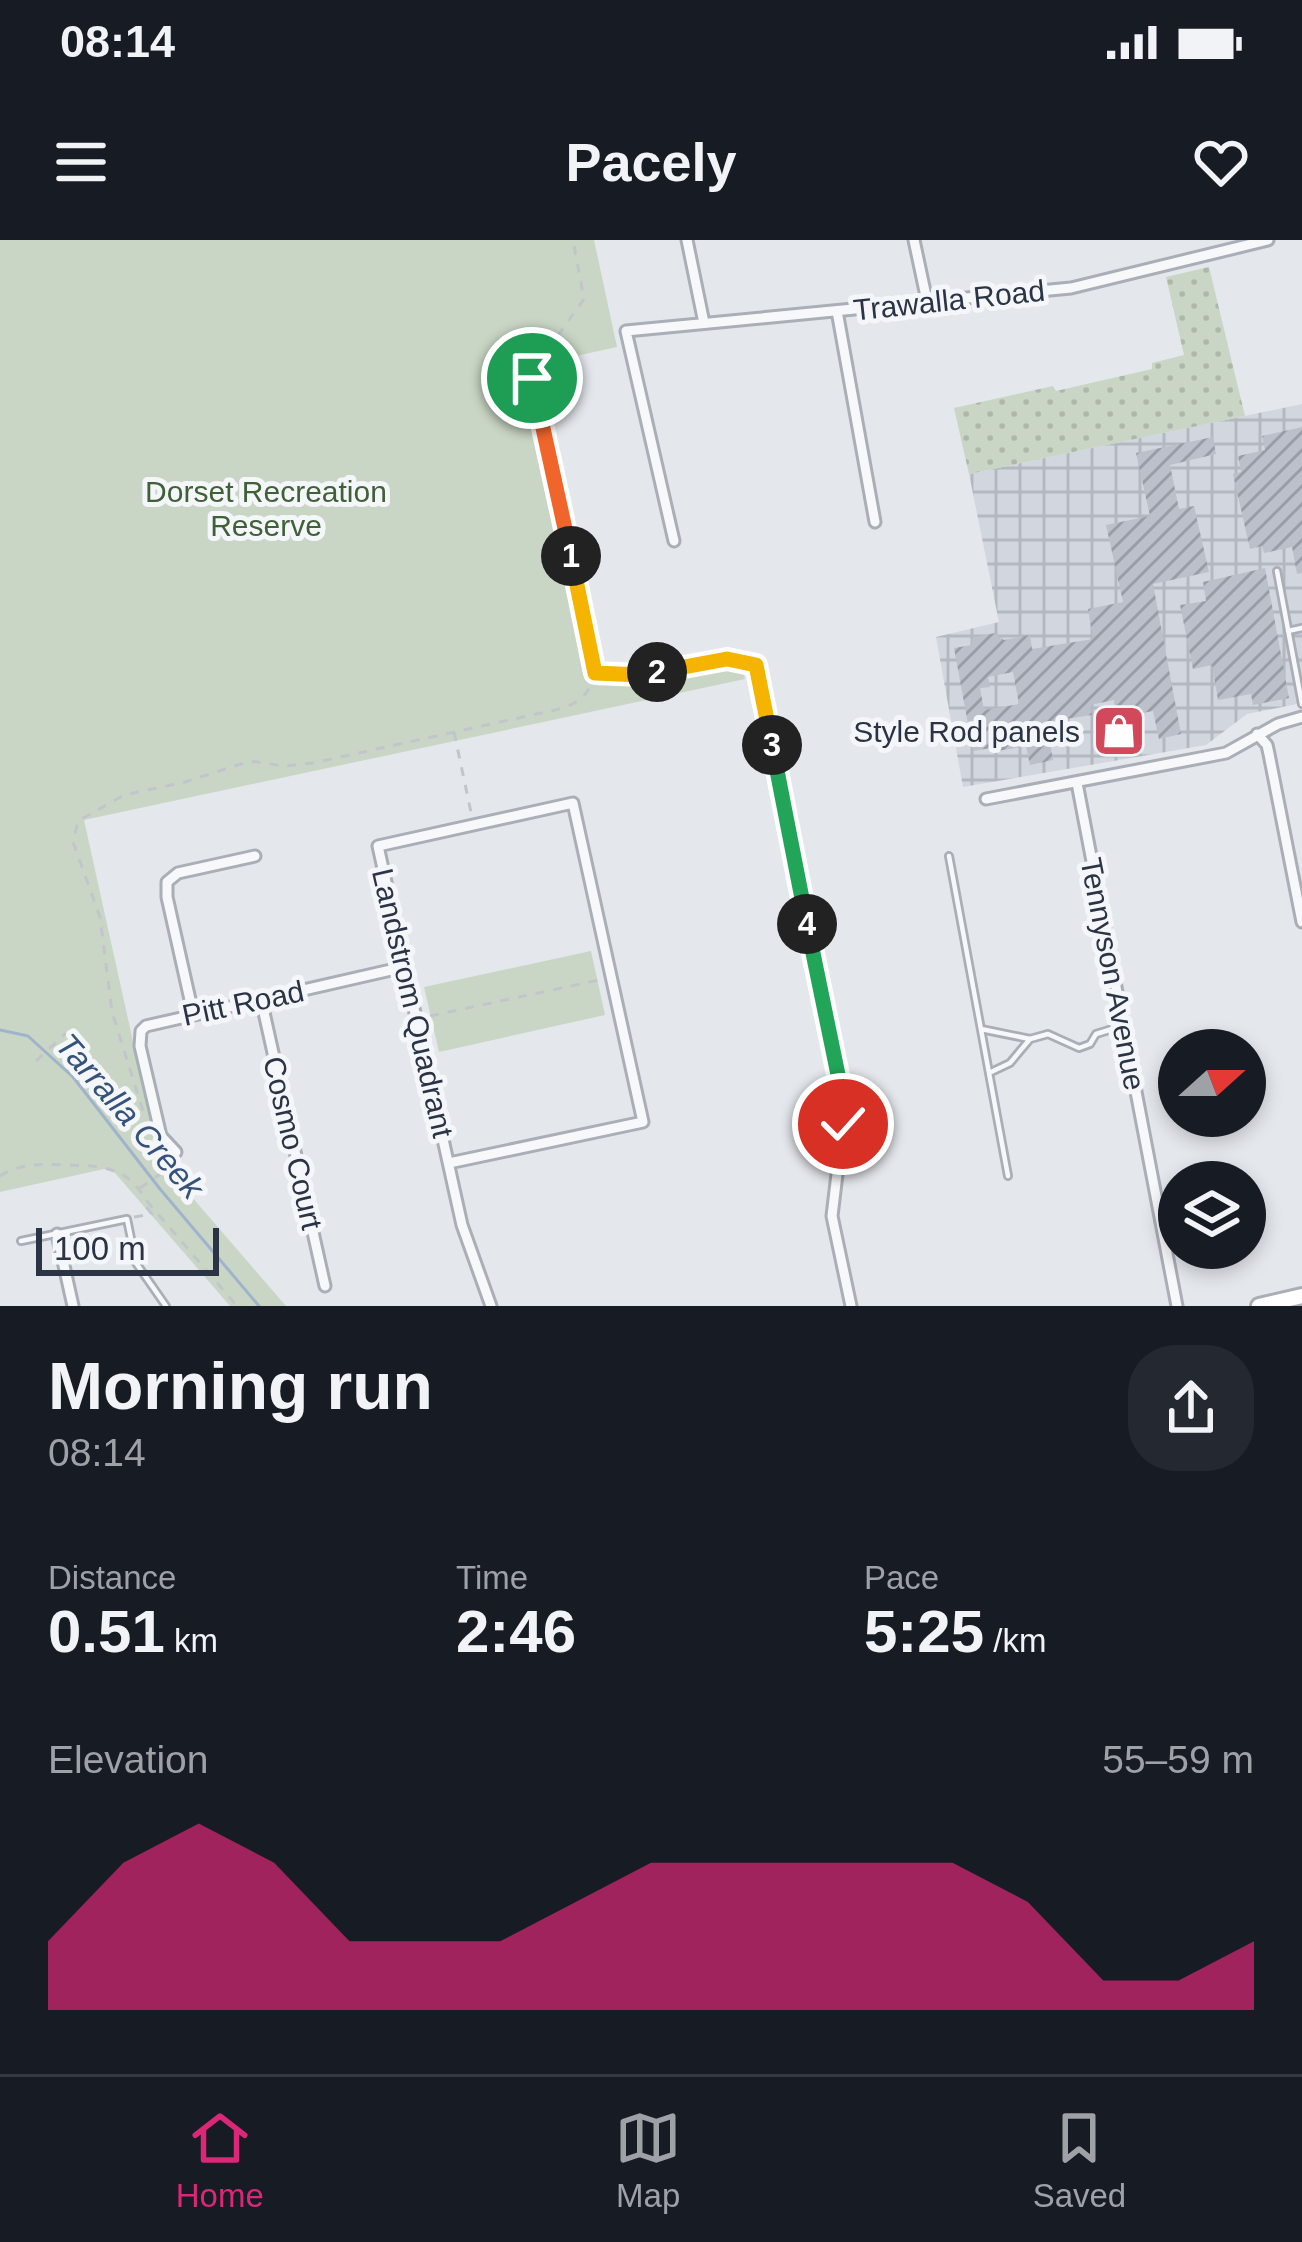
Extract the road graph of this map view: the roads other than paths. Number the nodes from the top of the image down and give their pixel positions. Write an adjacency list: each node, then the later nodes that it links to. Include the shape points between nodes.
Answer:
1 (687, 240): 6 (street)
2 (914, 240): 4 (street)
3 (1268, 240): 4 (street, Trawalla Road, via 1071,288)
4 (927, 301): 5 (street, Trawalla Road)
5 (837, 311): 6 (street, Trawalla Road); 7 (street)
6 (704, 323): 8 (street, Trawalla Road, via 626,331)
7 (875, 521)
8 (674, 541)
9 (1277, 571): 11 (lane)
10 (1302, 628): 11 (lane)
11 (1288, 631): 13 (lane)
12 (756, 665): 38 (street, via 843,1099 832,1216)
13 (1302, 704)
14 (1302, 717): 15 (street)
15 (1257, 734): 16 (street, via 1226,754); 20 (street, via 1267,745)
16 (1077, 783): 17 (street); 24 (street, Tennyson Avenue)
17 (986, 800)
18 (255, 856): 23 (street, via 167,882)
19 (949, 856): 25 (lane)
20 (1302, 922)
21 (404, 967): 22 (street, Pitt Road); 29 (street, Landstrom Quadrant); 29 (street, Landstrom Quadrant, via 378,846 573,803 643,1122)
22 (261, 999): 23 (street, Pitt Road); 33 (street, Cosmo Court)
23 (193, 1013): 28 (street, Pitt Road, via 151,1023 140,1038 161,1136)
24 (1122, 1026): 26 (lane, via 1078,1048 1048,1034); 39 (street, Tennyson Avenue)
25 (981, 1029): 26 (lane); 27 (lane)
26 (1030, 1039): 27 (lane)
27 (989, 1073): 30 (lane)
28 (176, 1152)
29 (448, 1163): 37 (street, Landstrom Quadrant)
30 (1008, 1175)
31 (57, 1234): 32 (lane); 35 (street); 36 (lane, via 127,1219 136,1262)
32 (21, 1241)
33 (325, 1286)
34 (1302, 1296): 40 (main road)
35 (73, 1306)
36 (166, 1306)
37 (490, 1306)
38 (851, 1306)
39 (1177, 1306)
40 (1258, 1306)

